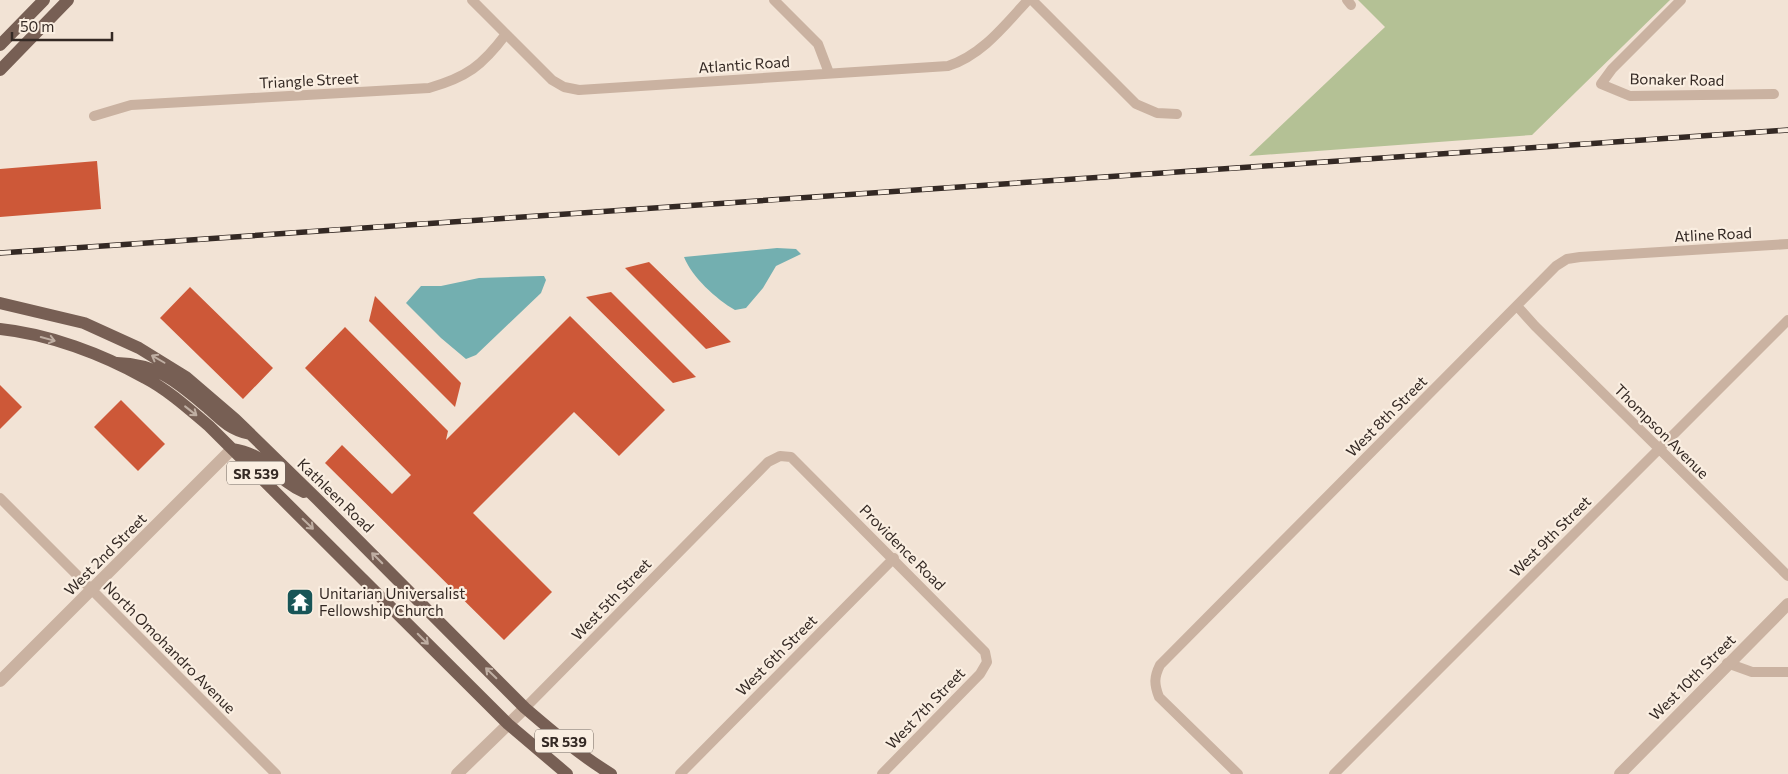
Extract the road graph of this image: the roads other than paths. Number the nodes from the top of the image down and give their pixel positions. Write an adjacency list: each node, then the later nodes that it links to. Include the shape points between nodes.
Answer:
1 (44, 0): 8 (main road)
2 (68, 0): 9 (main road)
3 (472, 0): 7 (street, Atlantic Road)
4 (774, 0): 10 (street, via 818,44)
5 (1030, 0): 10 (street, Atlantic Road, via 965,61 948,66); 12 (street, via 1136,104 1157,113)
6 (1681, 0): 11 (street, Bonaker Road, via 1612,68 1601,84 1630,96)
7 (506, 34): 10 (street, Atlantic Road, via 552,80 579,90); 13 (street, Triangle Street, via 487,59 472,72 428,88 131,106)
8 (0, 45)
9 (0, 70)
10 (829, 73)
11 (1774, 94)
12 (1177, 114)
13 (94, 116)
14 (1788, 244): 15 (street, Atline Road)
15 (1640, 253): 17 (street, West 8th Street, via 1567,259)
16 (0, 304): 21 (main road, Kathleen Road / SR 539, one-way to 16, via 186,377 139,348 84,323)
17 (1517, 306): 22 (street, Thompson Avenue); 43 (street, West 8th Street, via 1160,664 1155,675 1159,697)
18 (1788, 320): 22 (street, West 9th Street)
19 (0, 329): 20 (main road, SR 539, one-way to 20, via 66,344)
20 (114, 363): 21 (main road, via 149,366 170,378 226,425); 23 (main road, SR 539, one-way to 23, via 146,378 178,401 210,426)
21 (250, 434): 26 (main road, Kathleen Road / SR 539)
22 (1659, 448): 28 (street, Thompson Avenue); 44 (street, West 9th Street)
23 (232, 449): 26 (main road, via 260,457 292,486); 29 (street, West 2nd Street); 36 (main road, SR 539, one-way to 36)
24 (791, 457): 27 (street, Providence Road); 35 (street, West 5th Street, via 780,456 768,462)
25 (0, 498): 29 (street, North Omohandro Avenue)
26 (317, 499): 35 (main road, Kathleen Road / SR 539, one-way to 26)
27 (894, 558): 31 (street, Providence Road, via 972,636 985,652); 41 (street, West 6th Street)
28 (1788, 576)
29 (92, 590): 34 (street, West 2nd Street); 37 (street, North Omohandro Avenue)
30 (1788, 604): 32 (street, West 10th Street)
31 (987, 662): 42 (street, West 7th Street, via 980,674)
32 (1727, 663): 33 (street, via 1752,672); 45 (street, West 10th Street)
33 (1788, 672)
34 (0, 681)
35 (525, 708): 36 (street, West 5th Street); 40 (main road, Kathleen Road / SR 539, via 566,743)
36 (508, 724): 38 (street, West 5th Street); 39 (main road, SR 539)
37 (276, 774)
38 (457, 774)
39 (567, 774)
40 (611, 774)
41 (680, 774)
42 (882, 774)
43 (1238, 774)
44 (1334, 774)
45 (1620, 774)

